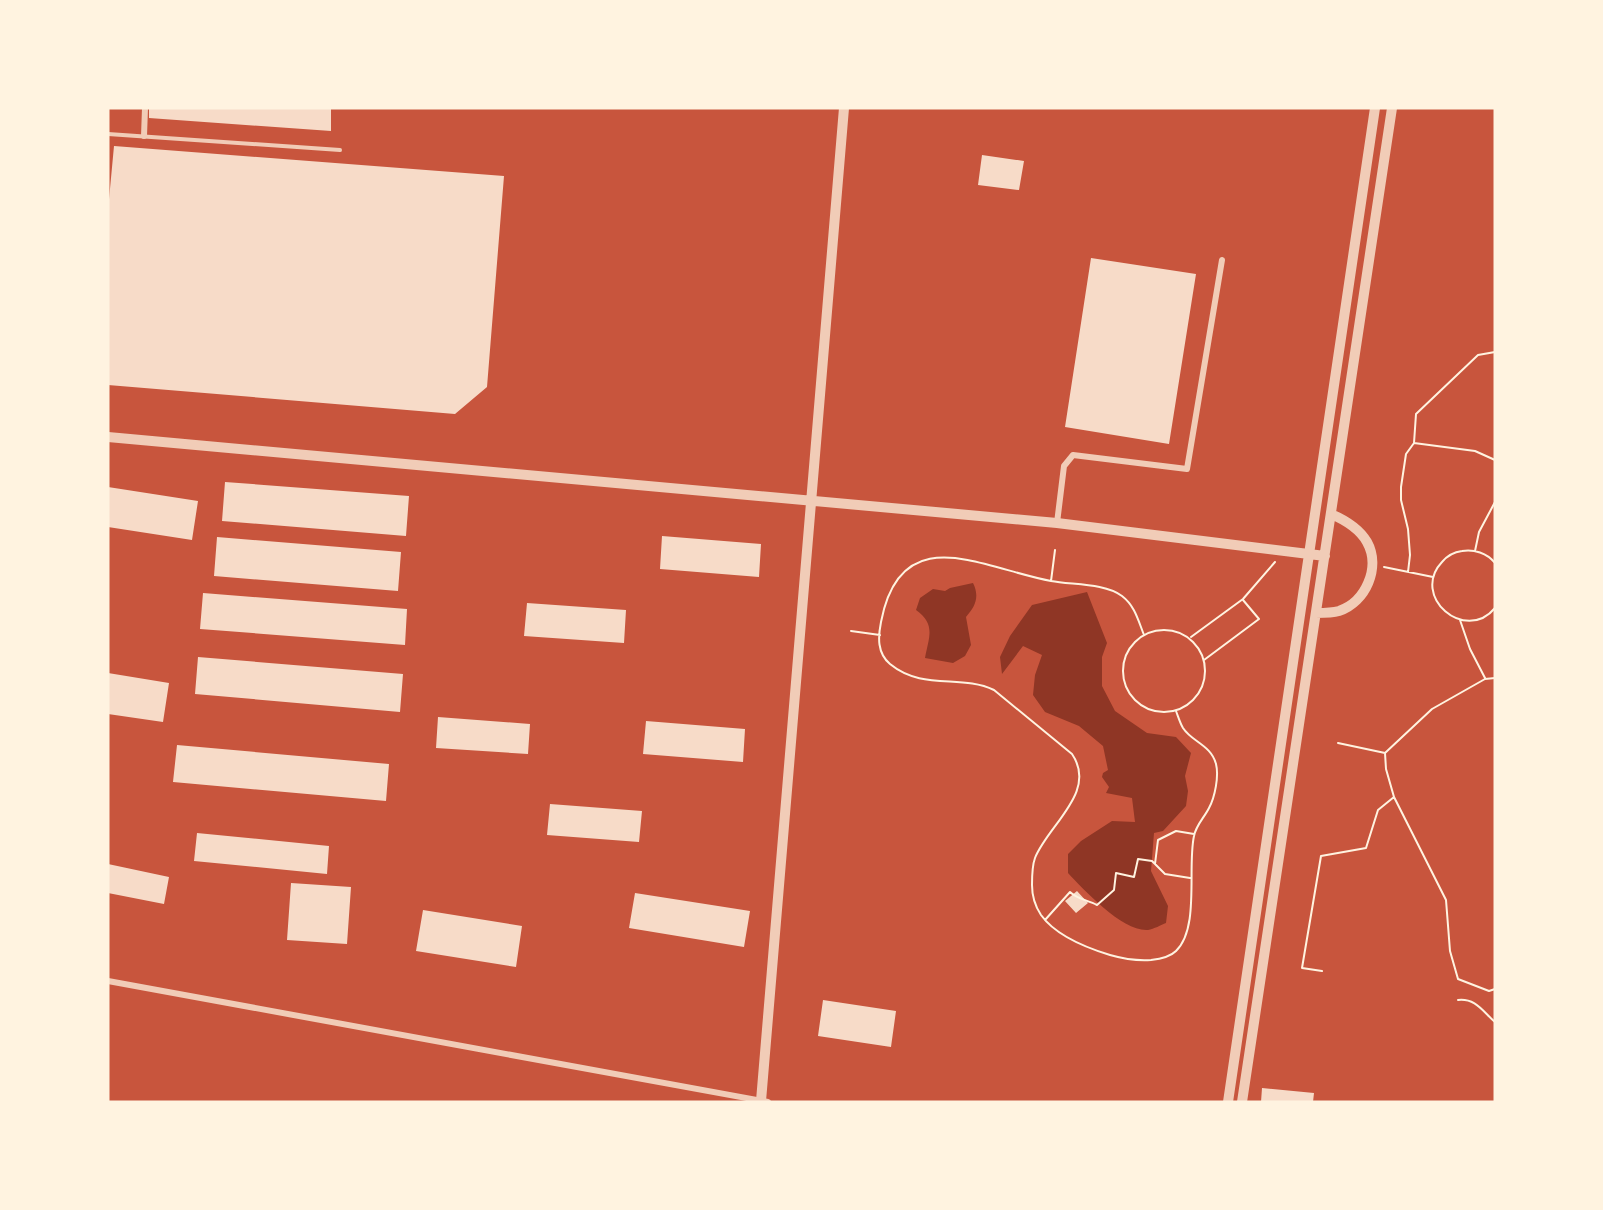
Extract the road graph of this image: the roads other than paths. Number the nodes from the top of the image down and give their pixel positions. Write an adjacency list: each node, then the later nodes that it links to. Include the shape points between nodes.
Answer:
1 (145, 108): 6 (street)
2 (844, 108): 10 (street)
3 (1375, 108): 13 (street)
4 (1392, 108): 11 (street)
5 (108, 134): 6 (lane)
6 (144, 136): 7 (lane)
7 (340, 150)
8 (1222, 260): 12 (street, via 1187,469 1073,455 1064,466)
9 (108, 437): 10 (street)
10 (810, 501): 12 (street); 17 (street)
11 (1331, 514): 14 (street); 15 (street, via 1360,532 1372,553 1372,565 1360,598 1339,611)
12 (1057, 523): 13 (street)
13 (1308, 554): 14 (street); 18 (street)
14 (1325, 556): 15 (street)
15 (1316, 613): 19 (street)
16 (108, 981): 17 (street)
17 (765, 1101)
18 (1228, 1102)
19 (1242, 1102)

